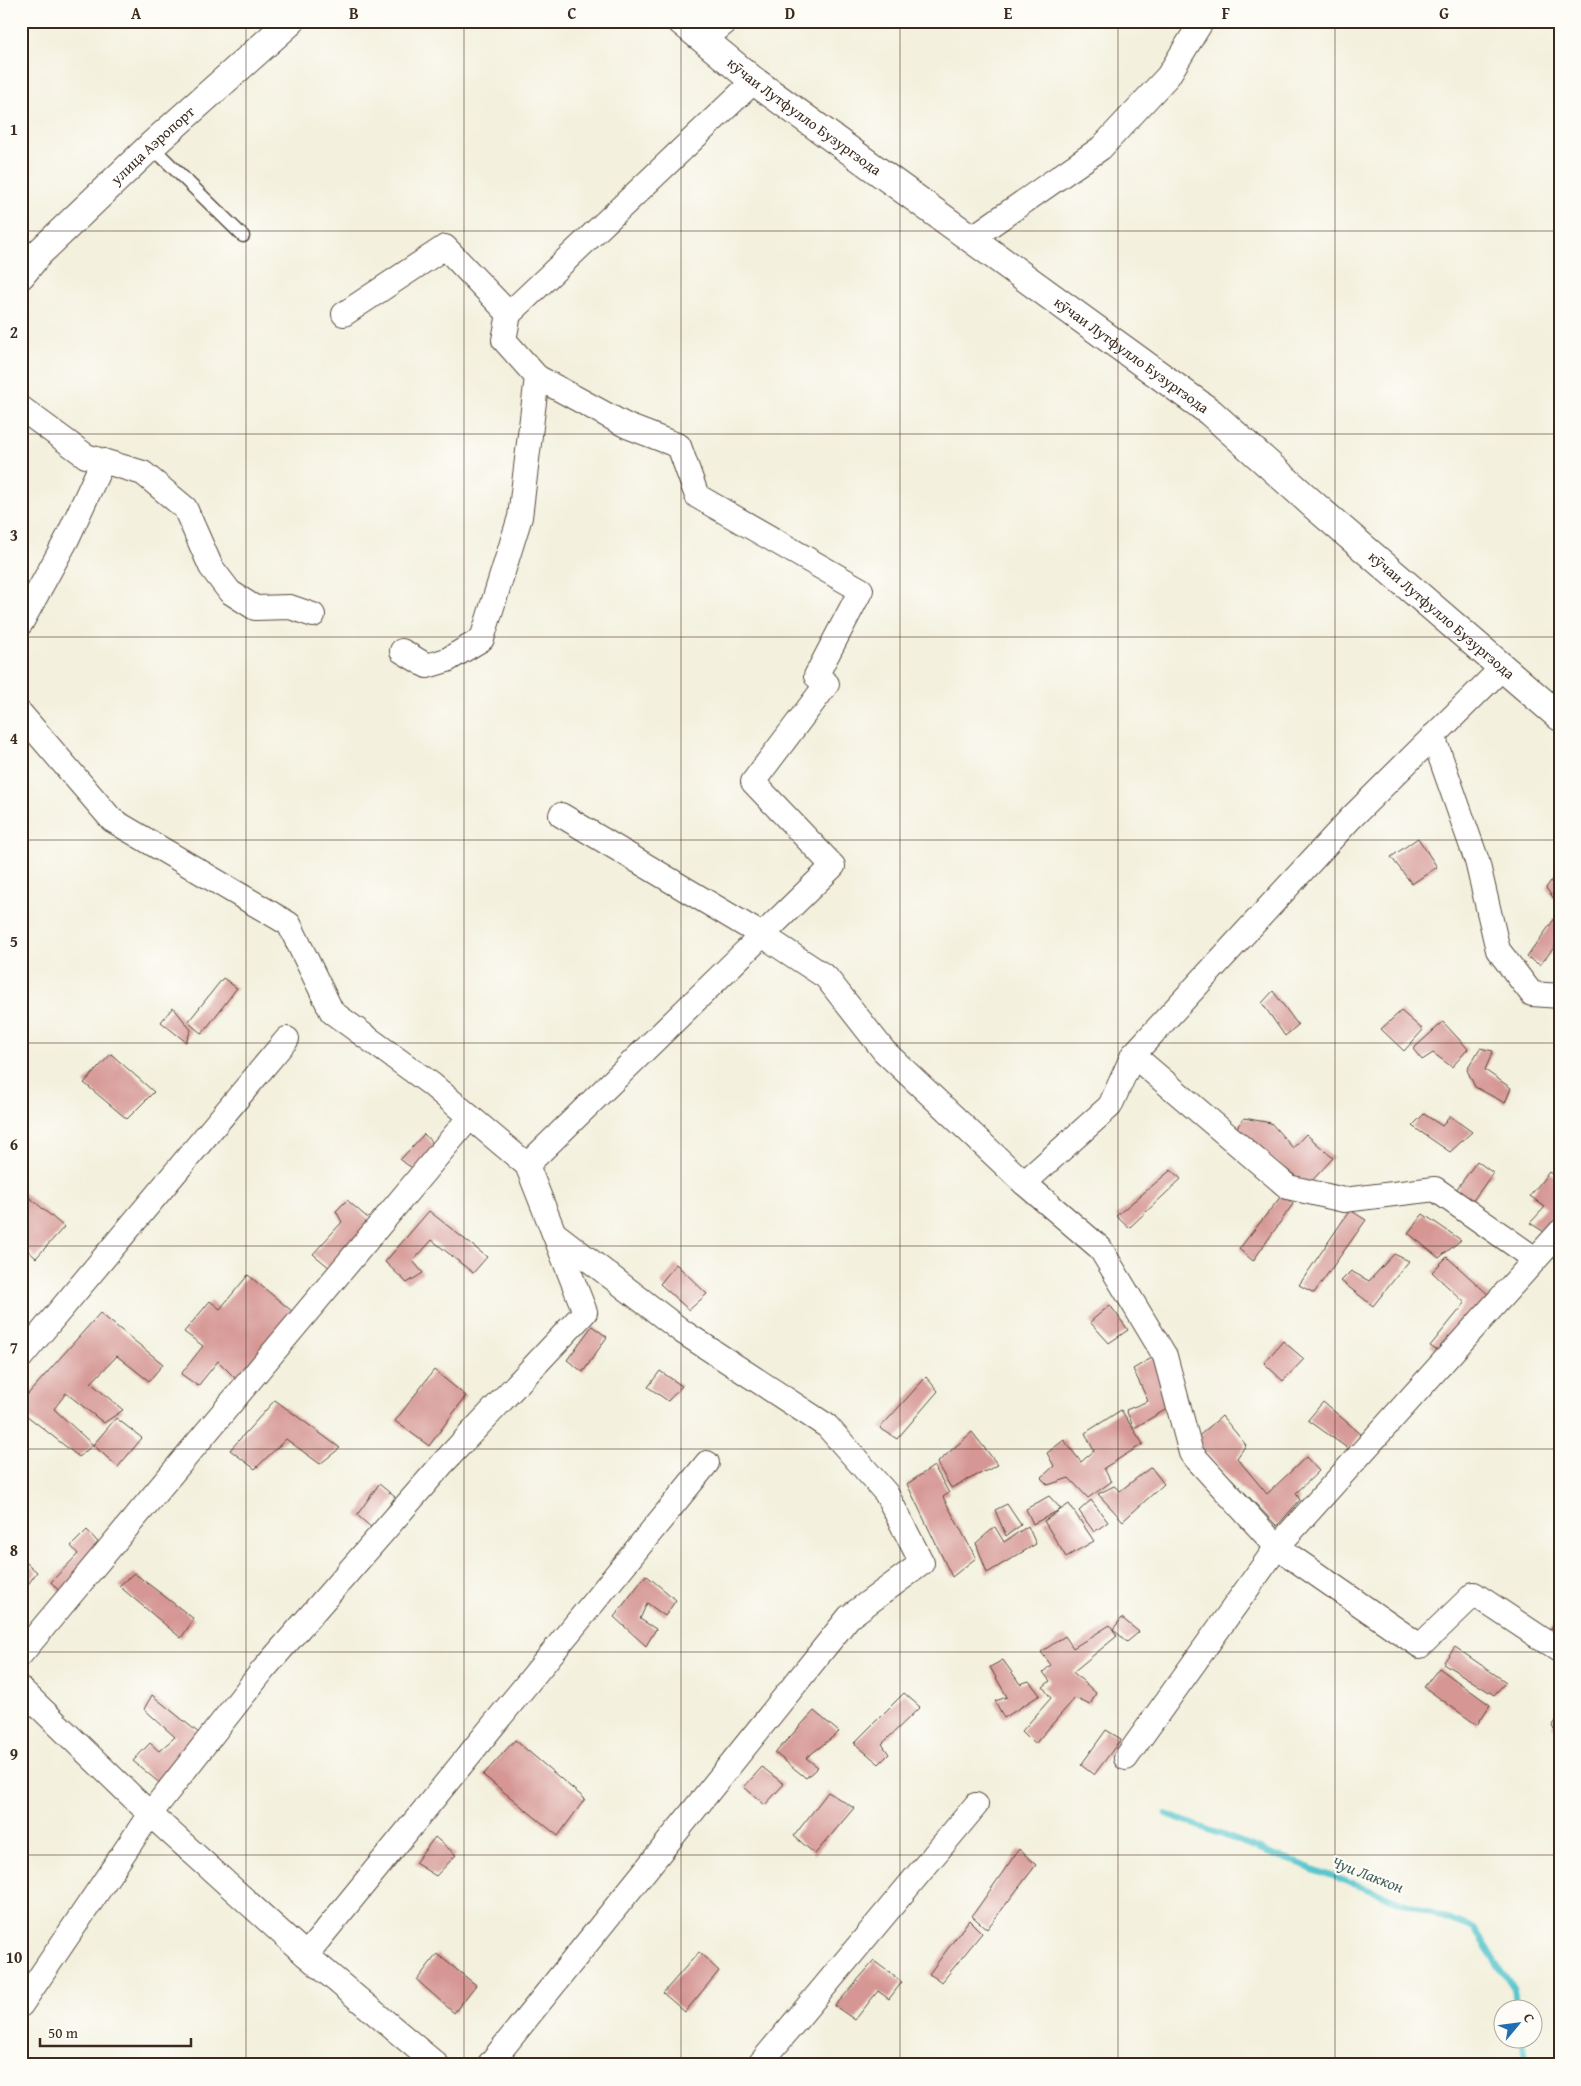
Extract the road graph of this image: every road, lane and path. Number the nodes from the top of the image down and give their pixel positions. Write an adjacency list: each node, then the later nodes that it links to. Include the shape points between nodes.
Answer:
1 (291, 21): 7 (main road, улица Аэропорт)
2 (682, 21): 5 (main road, кӯчаи Лутфулло Бузургзода)
3 (727, 21): 5 (street)
4 (1202, 21): 9 (street, via 1168,76 1101,148)
5 (704, 40): 6 (main road, кӯчаи Лутфулло Бузургзода)
6 (754, 81): 9 (main road, кӯчаи Лутфулло Бузургзода); 12 (street)
7 (151, 146): 8 (lane); 10 (main road, улица Аэропорт, via 38,254)
8 (243, 236)
9 (972, 238): 19 (main road, кӯчаи Лутфулло Бузургзода, via 1210,412)
10 (21, 275)
11 (344, 314): 12 (street, via 445,247)
12 (509, 314): 13 (street, via 504,340)
13 (537, 377): 18 (street, via 520,517 482,639 447,660 428,666); 24 (street, via 627,426 679,446 697,496 861,590 816,676 827,684 753,782 833,866)
14 (21, 408): 15 (street, via 86,456)
15 (103, 461): 16 (street, via 143,473 185,508 211,567 230,592 255,608 290,607); 17 (street, via 67,538)
16 (313, 615)
17 (21, 623)
18 (402, 651)
19 (1501, 669): 21 (main road, кӯчаи Лутфулло Бузургзода); 22 (street)
20 (21, 714): 28 (street, via 112,820 289,924 332,1012)
21 (1560, 717)
22 (1434, 736): 25 (street, via 1477,861 1498,950 1532,994); 27 (street, via 1350,819)
23 (561, 815): 24 (street)
24 (762, 935): 29 (street); 30 (street, via 826,977 884,1051)
25 (1560, 996)
26 (287, 1039): 34 (street)
27 (1133, 1055): 30 (street, via 1110,1106); 33 (street, via 1288,1187 1344,1200 1435,1189)
28 (470, 1116): 29 (street); 38 (street)
29 (527, 1165): 31 (street)
30 (1024, 1183): 36 (street, via 1100,1248 1166,1356 1191,1453)
31 (553, 1232): 42 (street, via 585,1312 443,1463 263,1670); 46 (street, via 683,1332 827,1426 886,1493 922,1563 849,1617)
32 (1560, 1232): 33 (street)
33 (1535, 1259): 36 (street)
34 (21, 1357)
35 (707, 1464): 43 (street)
36 (1277, 1548): 37 (street, via 1420,1646 1474,1594); 40 (street)
37 (1560, 1652)
38 (21, 1654)
39 (21, 1689): 42 (street)
40 (1126, 1758)
41 (976, 1805): 47 (street)
42 (150, 1814): 43 (street); 44 (street)
43 (306, 1955): 45 (street)
44 (21, 2005)
45 (437, 2065)
46 (489, 2065)
47 (759, 2065)

